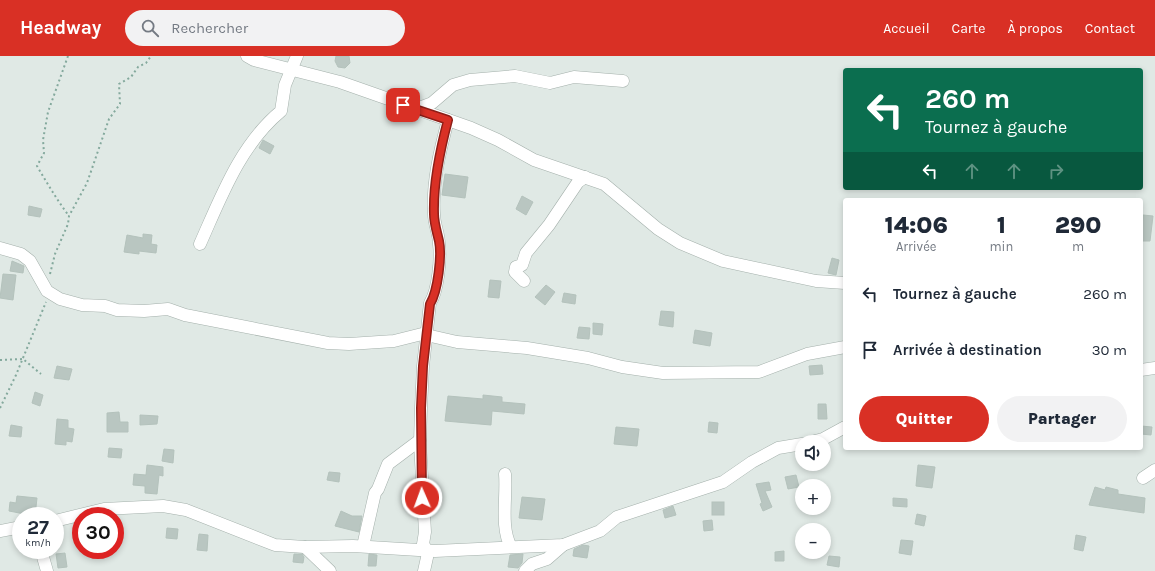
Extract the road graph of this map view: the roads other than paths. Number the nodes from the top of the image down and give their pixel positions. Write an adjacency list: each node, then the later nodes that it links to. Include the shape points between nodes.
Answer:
1 (247, 56): 3 (street)
2 (297, 56): 3 (street)
3 (292, 70): 5 (street, via 340,82); 8 (street, via 285,85 281,111 249,145 228,182)
4 (623, 80): 5 (street, via 574,77 550,82 515,76 470,80 453,85 432,103)
5 (416, 109): 6 (street)
6 (448, 120): 7 (street, via 498,140 534,160); 12 (street, via 442,142 434,198 440,253)
7 (585, 177): 10 (street, via 578,182 549,225 526,253 522,265 516,267 515,272); 11 (street, via 604,184 658,229 692,248 724,261 753,268)
8 (200, 244)
9 (0, 248): 12 (street, via 21,254 30,261 47,291 60,299 82,305 105,306 117,310 168,309 185,315 328,343 394,341)
10 (524, 281)
11 (843, 284)
12 (427, 335): 13 (street, via 457,342 527,348 588,358 622,367 663,372 759,372 807,354); 18 (street)
13 (843, 347)
14 (1155, 368): 15 (street)
15 (1143, 370)
16 (843, 428): 17 (street)
17 (830, 435)
18 (420, 440): 27 (street, via 388,464 374,493); 30 (street, via 425,532 423,540)
19 (795, 445): 26 (street, via 778,448 723,482 617,517 600,531)
20 (1155, 470): 22 (street)
21 (505, 474): 29 (street, via 506,529)
22 (1143, 478)
23 (64, 519): 28 (street, via 104,509 163,506 186,510 275,545)
24 (12, 529): 25 (street)
25 (0, 531)
26 (563, 545): 29 (street); 35 (street, via 547,559 532,564)
27 (363, 546): 28 (street); 30 (street)
28 (305, 547): 33 (street)
29 (511, 547): 30 (street)
30 (427, 550): 34 (street)
31 (44, 559): 32 (street)
32 (47, 571)
33 (330, 571)
34 (424, 571)
35 (525, 571)

